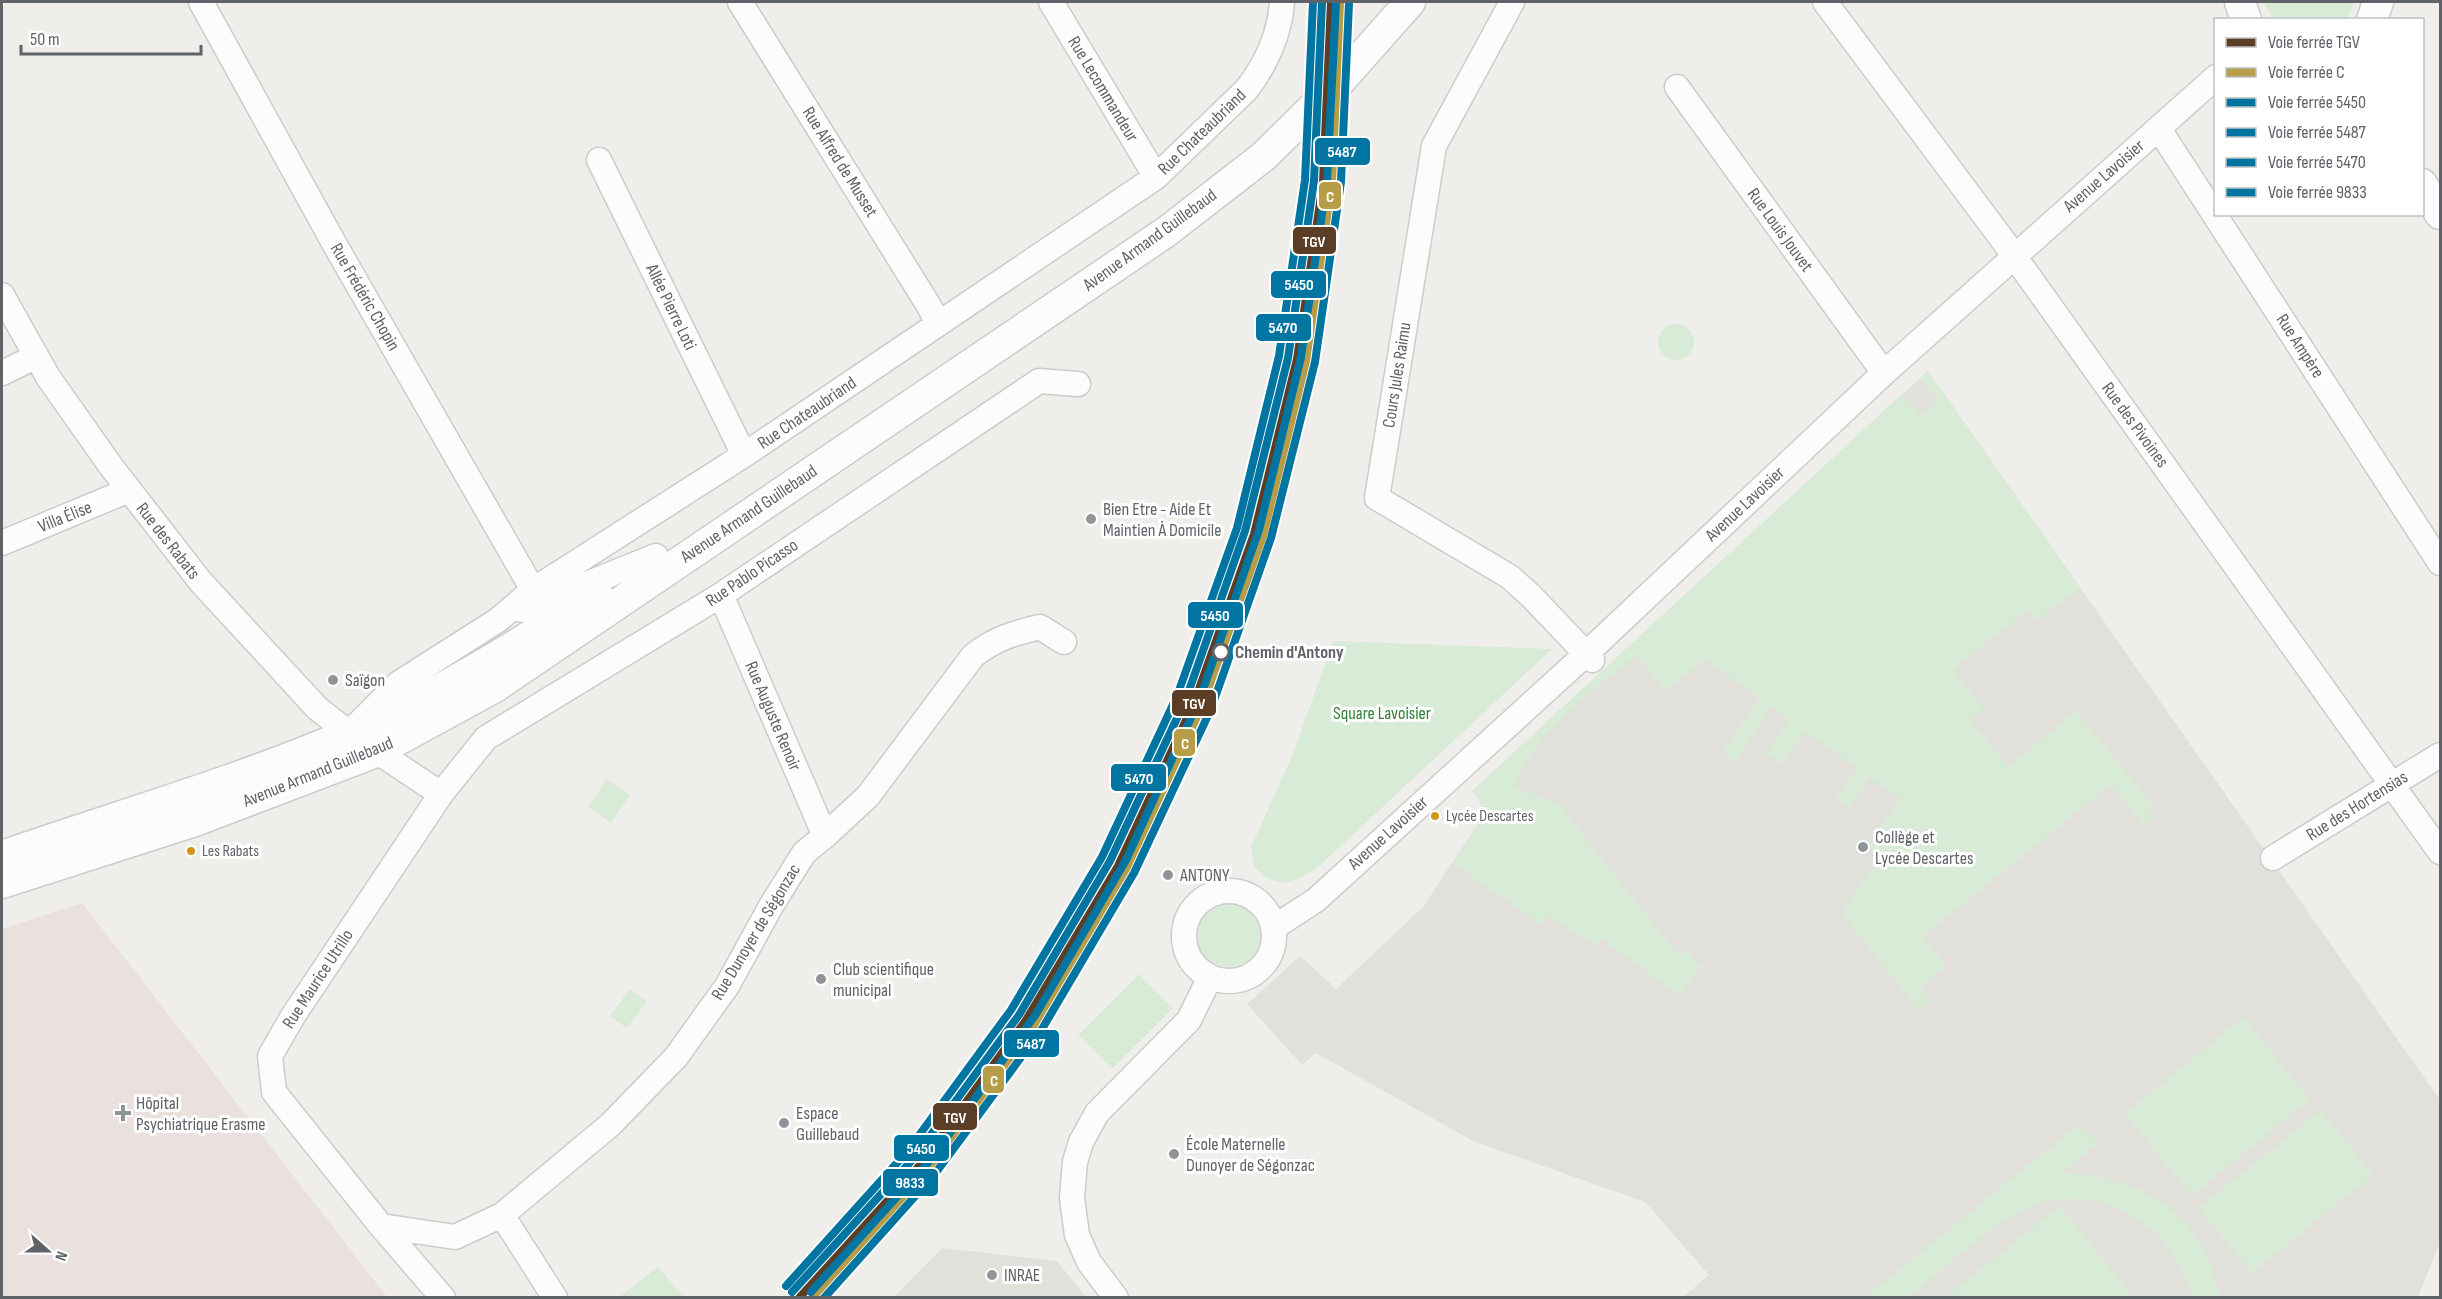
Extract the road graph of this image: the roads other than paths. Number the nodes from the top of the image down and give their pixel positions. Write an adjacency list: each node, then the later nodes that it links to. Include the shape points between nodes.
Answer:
1 (201, 2): 34 (street, Rue Frédéric Chopin)
2 (740, 2): 24 (street, Rue Alfred de Musset)
3 (1051, 2): 17 (street, Rue Lecommandeur)
4 (1282, 2): 17 (street, Rue Chateaubriand, via 1267,59 1247,89)
5 (1385, 2): 32 (street, Avenue Armand Guillebaud, via 1335,60 1251,143 1156,218)
6 (1410, 2): 40 (street, Avenue Armand Guillebaud, via 1340,81 1264,156 1166,232 495,687)
7 (1512, 2): 38 (street, Cours Jules Raimu, via 1434,146 1377,498 1510,577)
8 (1825, 2): 22 (street, Rue des Pivoines)
9 (2240, 2): 11 (street)
10 (2378, 2): 12 (street)
11 (2245, 18)
12 (2373, 18)
13 (2214, 79): 15 (street, Avenue Lavoisier)
14 (1677, 87): 27 (street, Rue Louis Jouvet)
15 (2159, 129): 19 (street, Rue Ampère); 22 (street, Avenue Lavoisier)
16 (599, 160): 29 (street, Allée Pierre Loti)
17 (1156, 177): 24 (street, Rue Chateaubriand)
18 (2424, 187): 20 (street)
19 (2214, 214)
20 (2440, 214)
21 (2215, 216): 33 (street, Rue Ampère)
22 (2013, 256): 27 (street, Avenue Lavoisier); 42 (street, Rue des Pivoines)
23 (2, 295): 25 (street, Rue des Rabats)
24 (938, 324): 29 (street, Rue Chateaubriand)
25 (35, 357): 26 (street); 30 (street, Rue des Rabats)
26 (2, 373)
27 (1884, 373): 38 (street, Avenue Lavoisier)
28 (1078, 384): 35 (street, Rue Pablo Picasso, via 1039,381)
29 (744, 455): 34 (street, Rue Chateaubriand)
30 (129, 490): 31 (street, Villa Élise); 39 (street, Rue des Rabats, via 200,581 317,708)
31 (2, 543)
32 (656, 556): 36 (street); 39 (street, Avenue Armand Guillebaud, via 524,641 411,704)
33 (2440, 564)
34 (533, 590): 36 (street, Rue Chateaubriand)
35 (721, 595): 43 (street, Rue Pablo Picasso, via 486,738); 44 (street, Rue Auguste Renoir)
36 (498, 620): 39 (street, Rue Chateaubriand, via 399,683)
37 (1064, 642): 44 (street, Rue Dunoyer de Ségonzac, via 1040,627 1006,635 973,656 868,796)
38 (1589, 657): 49 (street, Avenue Lavoisier, via 1316,900)
39 (349, 733): 40 (street, Rue des Rabats); 46 (street, Avenue Armand Guillebaud)
40 (376, 752): 43 (street); 48 (street, Avenue Armand Guillebaud, via 195,821)
41 (2440, 755): 42 (street, Rue des Hortensias)
42 (2392, 784): 45 (street, Rue des Pivoines); 47 (street, Rue des Hortensias)
43 (441, 794): 52 (street, Rue Maurice Utrillo, via 270,1056 274,1092)
44 (825, 836): 51 (street, Rue Dunoyer de Ségonzac, via 804,853 727,986 676,1058 610,1125)
45 (2440, 852)
46 (2, 856)
47 (2273, 858)
48 (2, 884)
49 (1274, 928): 50 (street, via 1272,949 1254,974 1240,980); 50 (street, via 1268,912 1249,895 1225,890 1201,900 1186,921 1185,948 1190,960)
50 (1210, 977): 55 (street, via 1189,1020 1097,1113 1075,1162 1072,1198 1077,1235 1089,1262)
51 (502, 1215): 52 (street, via 455,1237); 54 (street)
52 (381, 1226): 53 (street, Rue Maurice Utrillo)
53 (442, 1298)
54 (555, 1298)
55 (1116, 1298)

